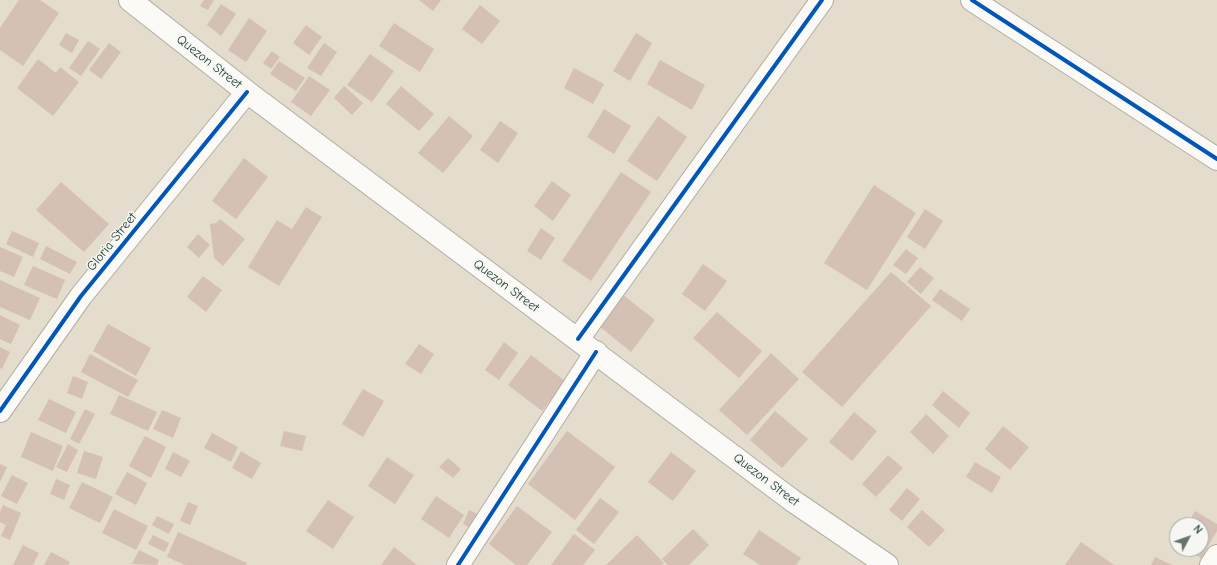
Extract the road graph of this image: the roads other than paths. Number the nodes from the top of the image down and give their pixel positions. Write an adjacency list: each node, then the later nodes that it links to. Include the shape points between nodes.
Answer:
1 (130, 0): 4 (street, Quezon Street)
2 (822, 0): 6 (street)
3 (972, 0): 5 (street)
4 (247, 92): 6 (street, Quezon Street); 8 (street, Gloria Street, via 81,296)
5 (1217, 159)
6 (578, 339): 7 (street, Quezon Street)
7 (596, 352): 10 (street); 11 (street, Quezon Street, via 793,501)
8 (0, 411)
9 (1217, 556): 12 (street)
10 (458, 565)
11 (887, 565)
12 (1211, 565)

